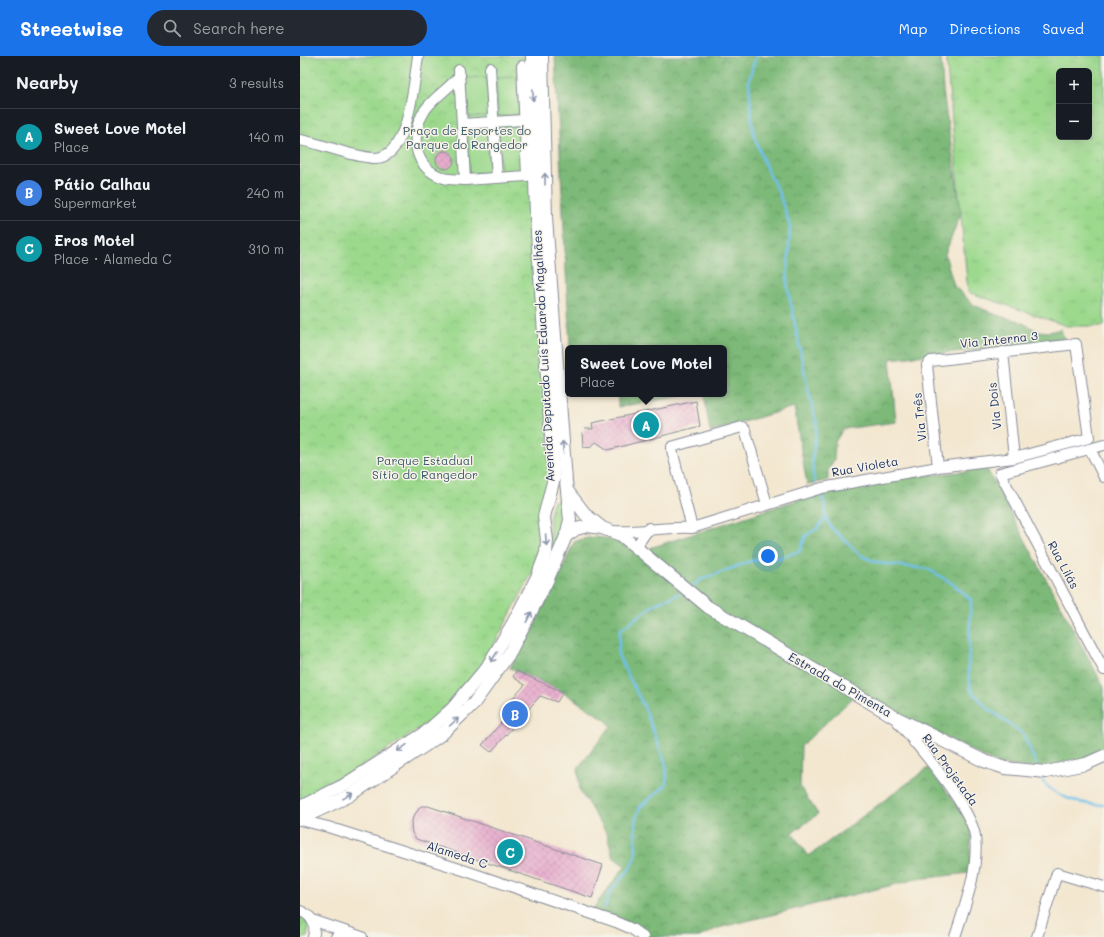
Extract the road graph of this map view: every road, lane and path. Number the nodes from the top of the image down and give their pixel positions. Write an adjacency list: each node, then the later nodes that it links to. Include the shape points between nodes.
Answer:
1 (418, 56): 9 (street, via 406,124 400,141 392,152 383,157 366,157)
2 (532, 56): 21 (main road, Avenida Deputado Luís Eduardo Magalhães, one-way to 21, via 536,218 554,478)
3 (542, 56): 20 (main road, Avenida Deputado Luís Eduardo Magalhães, one-way to 3, via 546,218)
4 (522, 66): 6 (street)
5 (490, 68): 7 (street)
6 (524, 120): 7 (street); 10 (street, via 527,176)
7 (494, 122): 8 (street); 10 (street)
8 (462, 124): 11 (street); 11 (street, via 460,72 449,88 425,110 418,125 415,144 423,166 445,178)
9 (300, 140)
10 (497, 178): 11 (street)
11 (465, 180)
12 (1003, 352): 13 (street, Via Interna 3, via 931,361); 14 (street, Via Interna 3, via 1076,344); 17 (street, Via Dois)
13 (927, 365): 18 (street, Via Três)
14 (1088, 438): 17 (street, Rua Violeta)
15 (1104, 445): 16 (street)
16 (1090, 449): 19 (street); 29 (street, Rua Lilás, via 1000,472)
17 (1014, 458): 18 (street, Rua Violeta)
18 (938, 467): 22 (street, Rua Violeta, via 822,488)
19 (1104, 477)
20 (566, 486): 23 (main road, Avenida Deputado Luís Eduardo Magalhães); 26 (main road, Estrada do Pimenta, via 579,507)
21 (548, 502): 23 (main road, via 553,496 560,496); 34 (main road, Avenida Deputado Luís Eduardo Magalhães, one-way to 34, via 544,517 547,547 537,576 498,651 467,693 425,733 344,785)
22 (767, 504): 25 (street, Rua Violeta); 25 (street, via 742,427 675,446 672,450)
23 (570, 506): 27 (main road, Avenida Deputado Luís Eduardo Magalhães)
24 (649, 528): 25 (street, Rua Violeta); 26 (street, Rua Violeta, via 629,531); 28 (street)
25 (692, 528)
26 (608, 529): 27 (main road, Estrada do Pimenta, via 583,527); 28 (main road, Estrada do Pimenta, via 628,539)
27 (566, 536): 35 (main road, Avenida Deputado Luís Eduardo Magalhães, one-way to 27, via 367,785 443,733 474,703 509,654 547,581)
28 (638, 548): 30 (main road, Estrada do Pimenta, via 708,607)
29 (1104, 670)
30 (893, 716): 31 (main road, Estrada do Pimenta); 32 (street, Rua Projetada)
31 (927, 733): 32 (main road, via 916,734); 33 (main road, Estrada do Pimenta, via 991,764 1024,771 1063,770)
32 (915, 742): 45 (street, Rua Projetada, via 961,804 972,824 975,836 974,867)
33 (1104, 756)
34 (300, 807)
35 (322, 810): 36 (main road, Avenida Deputado Luís Eduardo Magalhães); 37 (street, via 320,820)
36 (300, 820): 37 (street, Alameda C)
37 (328, 827): 44 (street, Alameda C, via 616,922)
38 (1104, 887): 46 (street, via 1057,873)
39 (300, 911): 40 (street)
40 (312, 920): 41 (street); 43 (street)
41 (313, 937)
42 (336, 937): 43 (street)
43 (362, 937)
44 (643, 937)
45 (955, 937)
46 (1037, 937)

